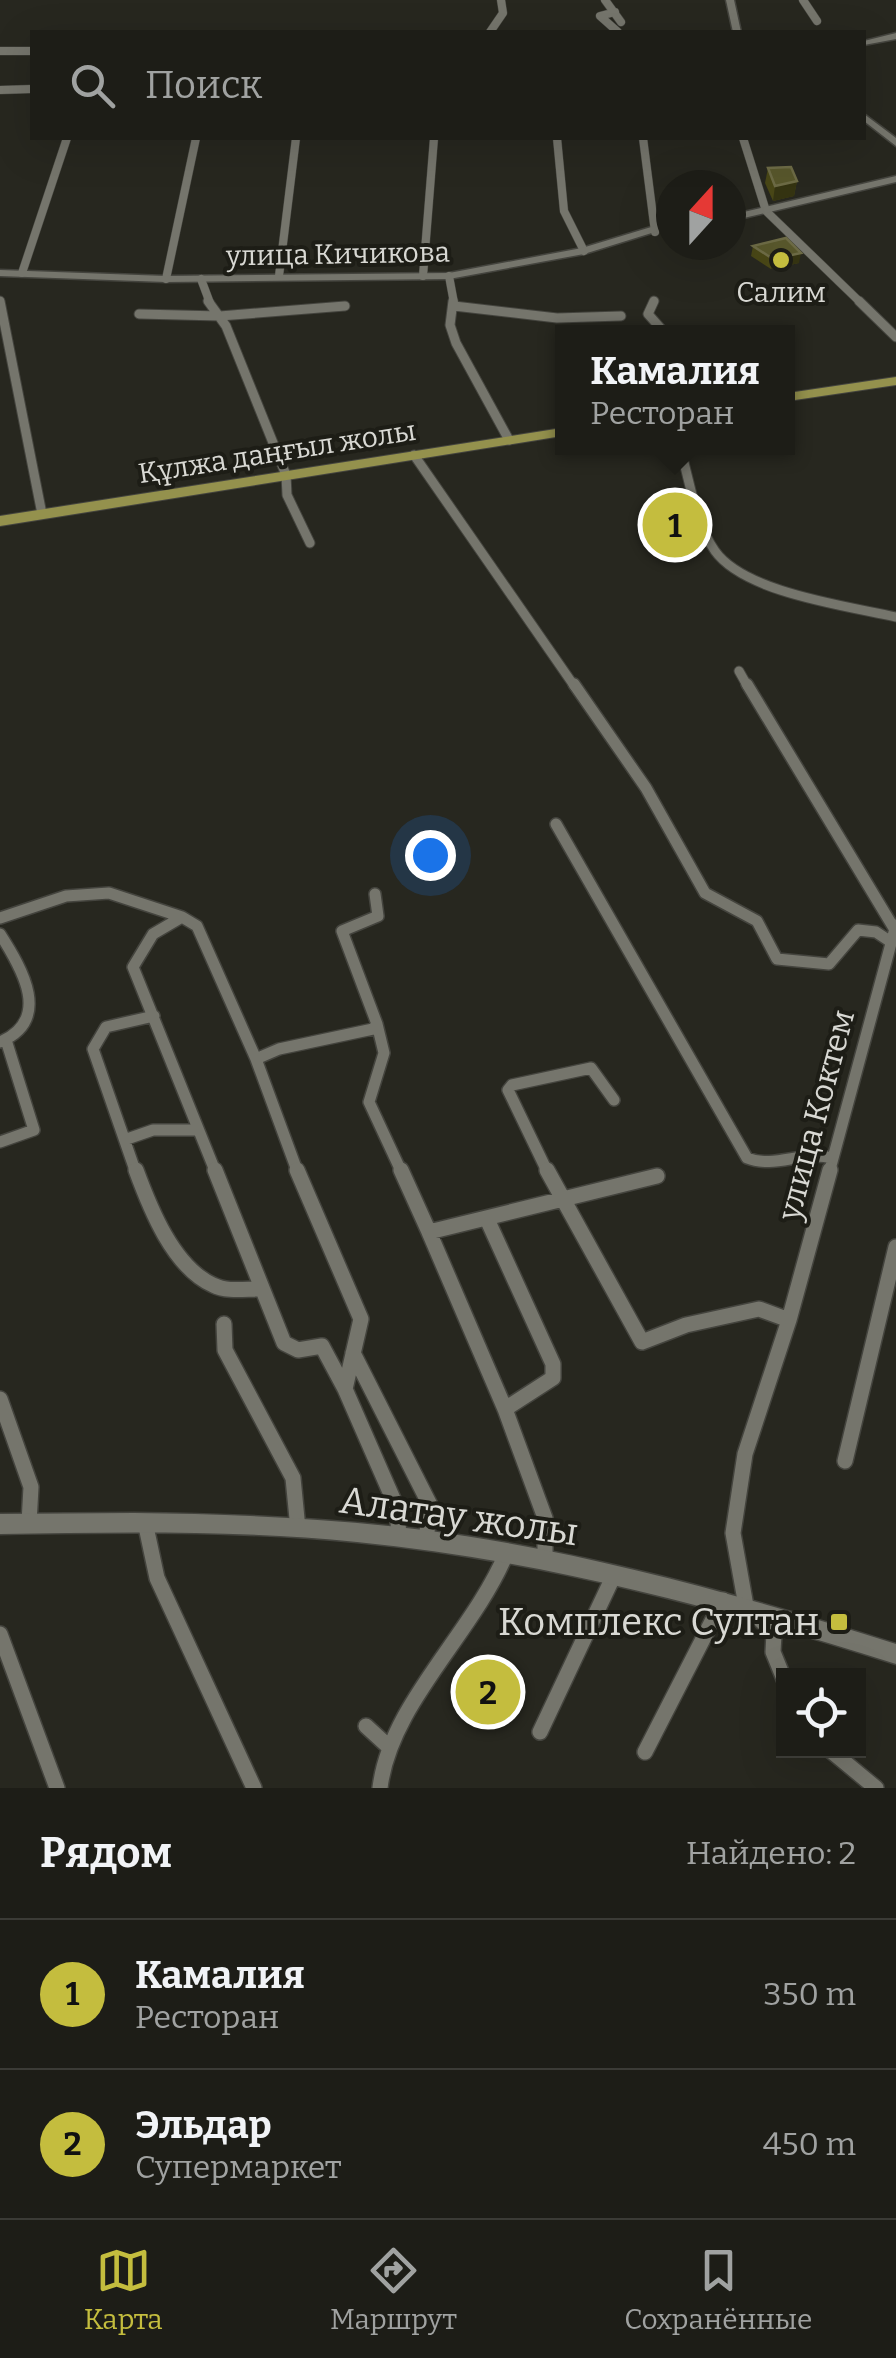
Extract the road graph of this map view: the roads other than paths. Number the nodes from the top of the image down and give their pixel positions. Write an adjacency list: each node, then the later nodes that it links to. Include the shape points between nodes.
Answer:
1 (501, 0): 8 (street, via 503,13)
2 (605, 0): 5 (street)
3 (730, 0): 10 (street)
4 (803, 0): 6 (street)
5 (615, 12): 7 (street); 9 (street, via 600,16)
6 (817, 21)
7 (621, 22)
8 (491, 30)
9 (616, 30)
10 (737, 30)
11 (896, 36): 12 (street)
12 (866, 43)
13 (0, 51): 14 (street)
14 (30, 51)
15 (0, 90): 16 (street)
16 (30, 90)
17 (866, 119): 25 (street)
18 (66, 140): 32 (street)
19 (196, 140): 36 (street)
20 (296, 140): 33 (street)
21 (434, 140): 34 (street)
22 (557, 140): 30 (street, via 566,230)
23 (643, 140): 29 (street)
24 (744, 140): 27 (street)
25 (896, 143)
26 (896, 179): 27 (street)
27 (766, 211): 28 (street); 46 (street)
28 (746, 215)
29 (654, 232): 30 (street, улица Кичикова)
30 (584, 251): 35 (street, улица Кичикова)
31 (0, 273): 32 (street, улица Кичикова)
32 (22, 274): 36 (street, улица Кичикова)
33 (279, 276): 34 (street, улица Кичикова); 37 (street, улица Кичикова)
34 (422, 276): 35 (street, улица Кичикова)
35 (448, 276): 41 (street)
36 (166, 279): 37 (street, улица Кичикова)
37 (202, 280): 43 (street)
38 (0, 300): 54 (street)
39 (654, 300): 45 (street, via 648,314)
40 (345, 306): 43 (street)
41 (454, 309): 44 (street, via 539,321); 50 (street, via 456,343)
42 (138, 314): 43 (street)
43 (220, 316): 53 (street)
44 (621, 316)
45 (658, 325)
46 (896, 337)
47 (896, 380): 48 (main road)
48 (795, 396)
49 (555, 433): 50 (main road, Құлжа даңғыл жолы)
50 (510, 440): 51 (main road, Құлжа даңғыл жолы)
51 (414, 455): 53 (main road, Құлжа даңғыл жолы); 63 (street, via 646,788 705,893 757,922 783,963 829,964 858,930)
52 (683, 455): 57 (street, via 720,558 802,594)
53 (286, 475): 54 (main road, Құлжа даңғыл жолы); 56 (street, via 287,495)
54 (42, 514): 55 (main road, Құлжа даңғыл жолы)
55 (0, 521)
56 (310, 543)
57 (896, 617)
58 (739, 671): 63 (street)
59 (556, 824): 74 (street, via 747,1158 764,1164 808,1151)
60 (375, 894): 67 (street, via 378,916 342,931)
61 (182, 917): 62 (street, via 108,894 66,896); 66 (street, via 154,934 132,967); 69 (street, via 197,926)
62 (0, 918)
63 (894, 932): 65 (street, улица Коктем)
64 (0, 934): 68 (street, via 30,1018 26,1028)
65 (889, 973): 74 (street, улица Коктем)
66 (154, 1016): 71 (street); 72 (street, via 101,1027 94,1035 93,1049)
67 (377, 1024): 69 (street); 78 (street, via 384,1053 368,1102)
68 (3, 1041): 73 (street, via 34,1130)
69 (256, 1059): 83 (street, via 362,1319)
70 (614, 1100): 76 (street, via 596,1072 584,1067 509,1086)
71 (197, 1130): 72 (street, via 160,1128); 80 (street)
72 (127, 1139): 80 (street, via 152,1215 169,1240 207,1283)
73 (0, 1142)
74 (832, 1158): 81 (street, улица Коктем)
75 (657, 1176): 76 (street)
76 (562, 1202): 77 (street); 81 (street, via 642,1342 758,1309)
77 (487, 1219): 78 (street); 86 (street, via 552,1364 553,1378)
78 (429, 1232): 86 (street)
79 (896, 1247): 87 (street)
80 (259, 1289): 84 (street, via 284,1344 298,1350 322,1346)
81 (789, 1320): 98 (street, улица Коктем, via 745,1454 733,1532)
82 (224, 1324): 91 (street, via 225,1350 294,1478)
83 (353, 1353): 84 (street); 93 (street, via 430,1505)
84 (344, 1389): 92 (street, via 397,1508)
85 (0, 1399): 89 (street, via 31,1487)
86 (505, 1409): 95 (street, via 545,1518)
87 (845, 1461)
88 (145, 1522): 89 (street, Алатау жолы); 91 (street, Алатау жолы); 108 (street, via 157,1578)
89 (28, 1523): 90 (street, Алатау жолы)
90 (0, 1524)
91 (298, 1528): 92 (street, Алатау жолы)
92 (399, 1537): 93 (street, Алатау жолы)
93 (426, 1541): 94 (street, Алатау жолы)
94 (506, 1554): 95 (street, Алатау жолы); 104 (street, via 470,1624 430,1676)
95 (545, 1561): 96 (street, Алатау жолы)
96 (614, 1575): 97 (street, Алатау жолы); 103 (street)
97 (724, 1600): 98 (street, Алатау жолы); 105 (street)
98 (746, 1606): 100 (street, Алатау жолы); 101 (street, via 774,1634)
99 (0, 1634): 107 (street)
100 (896, 1654)
101 (780, 1668)
102 (366, 1726): 104 (street)
103 (540, 1732)
104 (390, 1748): 109 (street)
105 (645, 1752)
106 (840, 1758): 110 (street)
107 (56, 1788)
108 (254, 1788)
109 (380, 1788)
110 (876, 1788)

